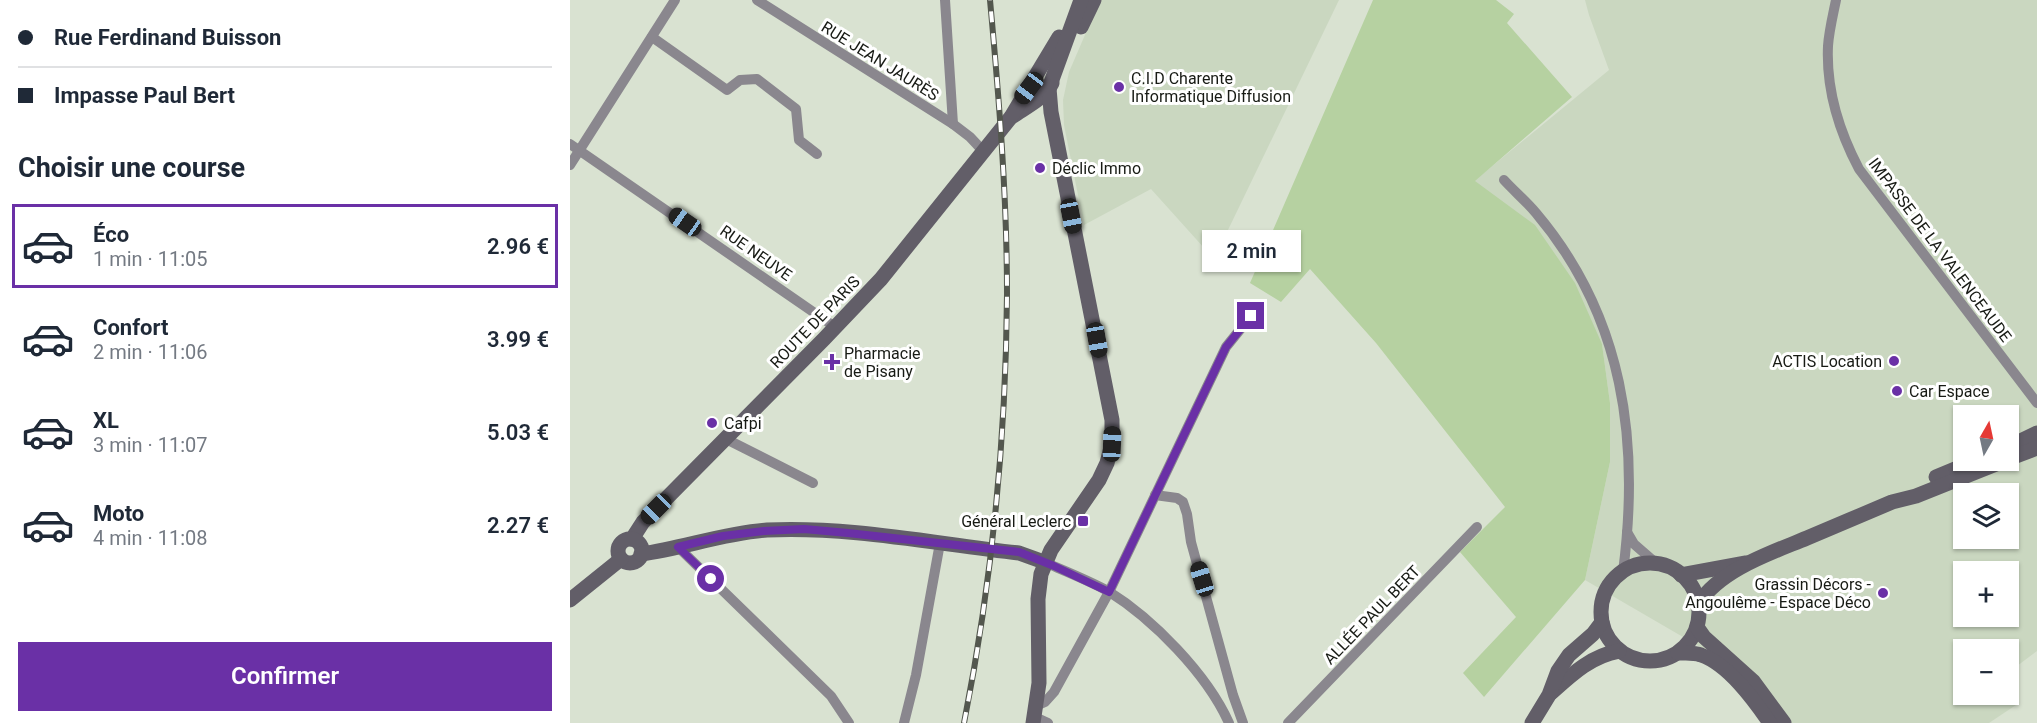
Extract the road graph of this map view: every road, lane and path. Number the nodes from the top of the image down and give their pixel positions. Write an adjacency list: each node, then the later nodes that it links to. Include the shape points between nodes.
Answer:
1 (675, 0): 7 (street)
2 (757, 0): 10 (street, RUE JEAN JAURÈS)
3 (945, 0): 10 (street)
4 (1080, 0): 8 (main road, ROUTE DE PARIS); 9 (main road, ROUTE DE PARIS)
5 (1094, 0): 8 (main road, ROUTE DE PARIS)
6 (1836, 0): 19 (street, IMPASSE DE LA VALENCEAUDE, via 1828,45 1829,73 1833,105 1847,146 1859,170)
7 (652, 36): 12 (street); 14 (street, via 727,90 740,81 757,79 796,109 799,140)
8 (1049, 88): 9 (main road, ROUTE DE PARIS); 37 (main road, via 1057,148 1112,420 1112,444 1099,480)
9 (1011, 117): 13 (main road, ROUTE DE PARIS)
10 (953, 124): 13 (street, RUE JEAN JAURÈS)
11 (570, 144): 12 (street, RUE NEUVE)
12 (580, 150): 15 (street); 18 (street, RUE NEUVE)
13 (984, 152): 18 (main road, ROUTE DE PARIS, via 881,279)
14 (817, 154)
15 (570, 165)
16 (1504, 180): 31 (street, via 1536,213 1574,265 1612,348 1627,434)
17 (1251, 316): 28 (street, via 1226,347)
18 (835, 327): 21 (main road, ROUTE DE PARIS)
19 (2037, 403)
20 (2037, 433): 22 (main road)
21 (726, 439): 27 (street); 32 (main road, ROUTE DE PARIS, via 643,522)
22 (2019, 442)
23 (2037, 448): 24 (main road)
24 (2019, 455)
25 (1953, 470): 29 (main road, via 1911,487)
26 (1979, 471): 29 (main road)
27 (813, 483)
28 (1155, 495): 42 (street); 54 (street, via 1177,498 1188,514 1191,542)
29 (1892, 502): 38 (main road)
30 (1477, 527): 55 (street, ALLÉE PAUL BERT)
31 (1627, 532): 39 (street, via 1634,544); 40 (street)
32 (632, 539): 35 (main road, via 639,543); 36 (main road, via 619,546)
33 (940, 543): 34 (main road, via 804,529 733,535); 37 (main road, via 1012,552); 52 (street)
34 (678, 547): 35 (main road); 51 (street, via 831,696)
35 (641, 554): 36 (main road, via 631,563)
36 (621, 559): 43 (main road)
37 (1044, 562): 42 (street); 50 (main road, via 1039,585)
38 (1749, 562): 41 (main road); 44 (main road, via 1713,586)
39 (1657, 564): 40 (main road); 41 (main road)
40 (1623, 572): 45 (main road, via 1605,594)
41 (1681, 575): 44 (main road)
42 (1105, 590): 50 (street); 53 (street, via 1184,657)
43 (570, 600)
44 (1698, 604): 46 (main road)
45 (1602, 622): 47 (main road); 49 (main road, via 1557,671)
46 (1697, 627): 48 (main road, via 1690,642); 58 (main road, via 1753,681)
47 (1619, 651): 48 (main road, via 1648,662); 49 (main road, via 1589,661)
48 (1678, 653): 57 (main road, via 1702,655 1715,662 1738,682)
49 (1549, 695): 56 (main road)
50 (1038, 717)
51 (849, 723)
52 (904, 723)
53 (1229, 723)
54 (1243, 723)
55 (1288, 723)
56 (1532, 723)
57 (1770, 723)
58 (1785, 723)

